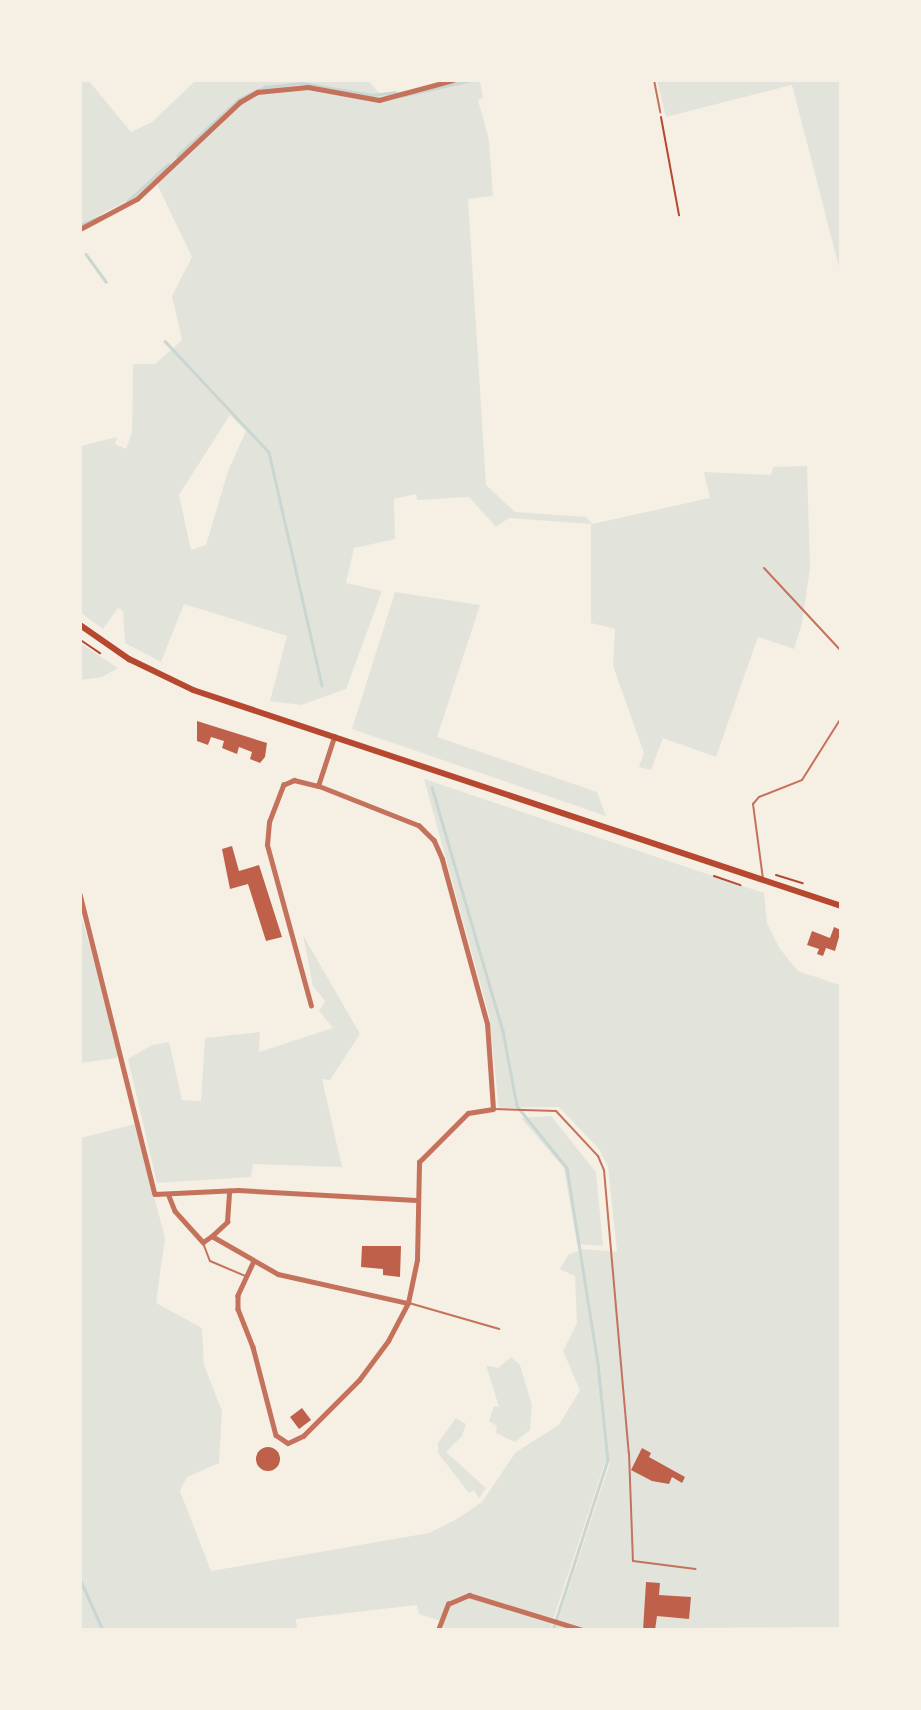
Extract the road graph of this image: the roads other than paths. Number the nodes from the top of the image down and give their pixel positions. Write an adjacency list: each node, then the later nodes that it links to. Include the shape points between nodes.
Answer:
1 (453, 80): 4 (street, via 379,100 307,87 257,92 240,102 137,199)
2 (654, 80): 3 (lane)
3 (660, 113)
4 (80, 229)
5 (764, 568): 7 (lane)
6 (80, 625): 9 (main road, via 129,659 171,680)
7 (841, 651)
8 (841, 718): 11 (lane, via 802,780 753,804 765,865)
9 (334, 736): 10 (street); 11 (main road)
10 (318, 786): 14 (street, via 293,779 283,785 269,822 267,845); 15 (street, via 399,816 434,841 487,1024)
11 (763, 880): 13 (main road)
12 (80, 894): 17 (street, via 155,1194)
13 (841, 906)
14 (312, 1006)
15 (494, 1109): 18 (street, via 468,1113 427,1152 415,1173); 25 (lane, via 562,1114 604,1170 634,1561)
16 (229, 1191): 17 (street); 18 (street); 19 (street, via 228,1222)
17 (169, 1196): 20 (street, via 175,1211)
18 (416, 1200): 23 (street, via 417,1260)
19 (212, 1236): 20 (street); 21 (street)
20 (202, 1242): 22 (lane, via 210,1261)
21 (254, 1261): 22 (street); 23 (street, via 288,1277)
22 (246, 1276): 23 (street, via 238,1310 280,1439 296,1441 359,1380 388,1341)
23 (408, 1303): 24 (lane)
24 (499, 1329)
25 (695, 1569)
26 (438, 1629): 27 (street, via 448,1604 469,1595)
27 (583, 1629)

